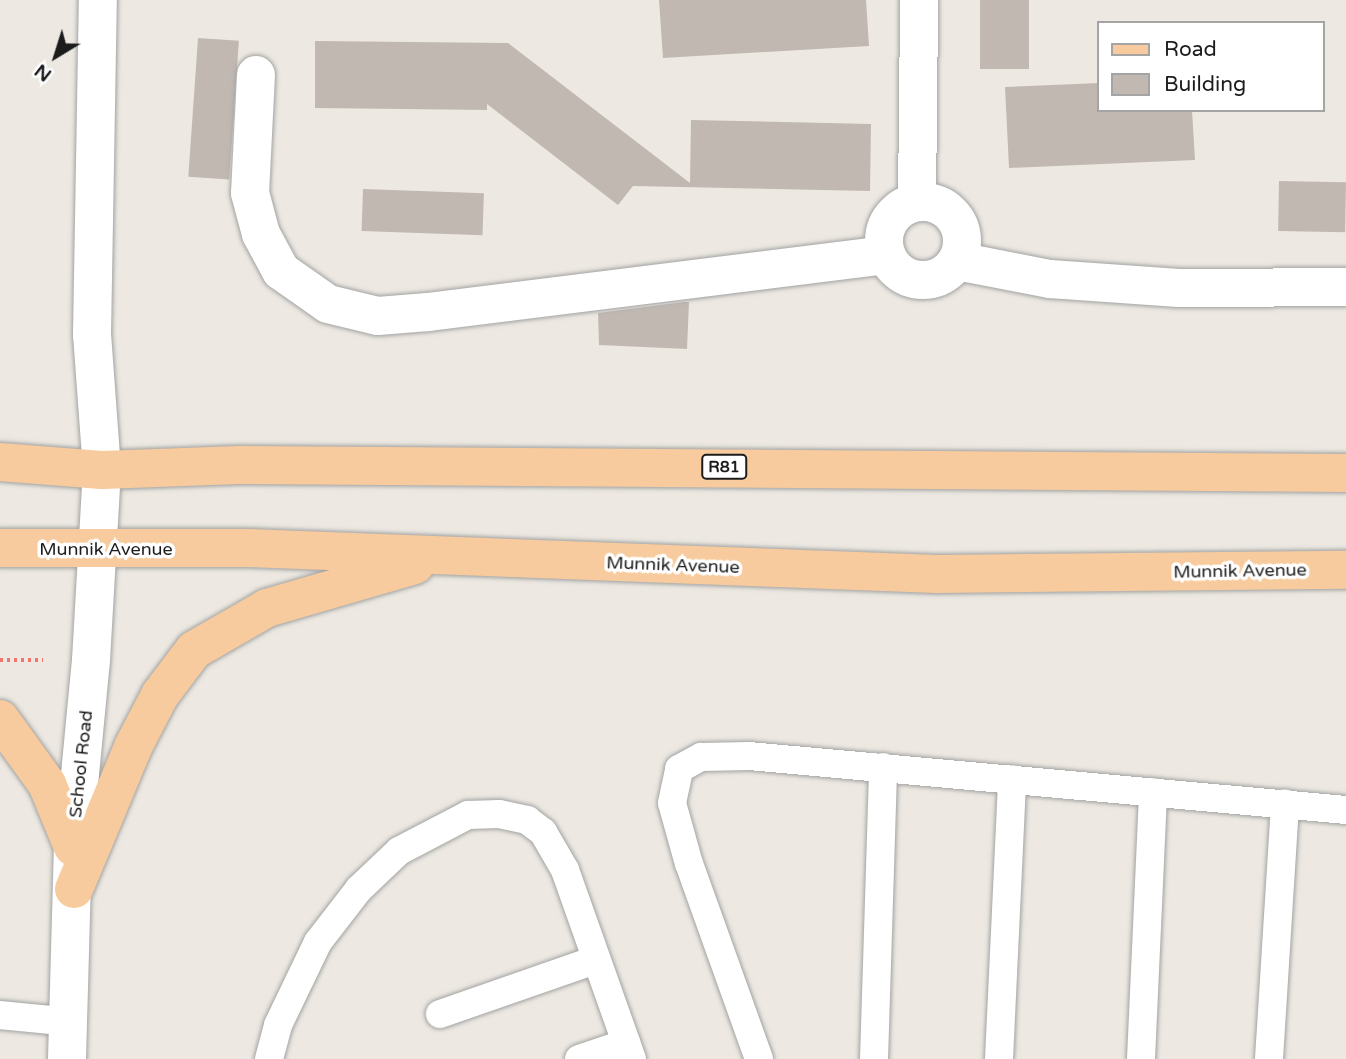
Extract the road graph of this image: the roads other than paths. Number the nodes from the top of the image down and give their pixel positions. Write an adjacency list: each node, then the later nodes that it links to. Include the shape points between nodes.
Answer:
1 (98, 0): 9 (street, School Road, via 92,335)
2 (919, 0): 4 (street)
3 (256, 75): 5 (street, via 250,193 261,234 281,271 328,304 378,316 428,312)
4 (917, 202): 5 (street, via 901,208 889,221 884,238); 6 (street, via 934,204 954,219 962,244)
5 (886, 256): 6 (street, via 896,270 912,279 937,277)
6 (957, 261): 7 (street, via 1050,279 1179,288)
7 (1346, 287)
8 (0, 462): 9 (main road, R81)
9 (102, 470): 10 (main road, R81, via 267,465); 12 (street, School Road)
10 (1346, 473)
11 (0, 548): 12 (main road, Munnik Avenue)
12 (97, 551): 13 (main road, Munnik Avenue, via 248,548); 21 (street, School Road)
13 (444, 557): 14 (main road, Munnik Avenue, via 937,574); 22 (main road, via 267,608 194,650 160,695)
14 (1346, 570)
15 (0, 719): 21 (main road, via 47,784)
16 (883, 767): 17 (lane); 31 (lane, via 749,756 701,757 679,769 672,803 685,852); 32 (lane)
17 (1013, 779): 18 (lane); 33 (lane)
18 (1153, 792): 19 (lane); 34 (lane)
19 (1285, 804): 20 (lane); 35 (lane)
20 (1346, 810)
21 (72, 847): 22 (street, School Road)
22 (74, 889): 26 (street, School Road)
23 (596, 960): 24 (lane); 27 (lane); 29 (lane, via 565,870 543,832 527,820 468,815 399,851 359,889 318,942 278,1025)
24 (440, 1014)
25 (0, 1015): 26 (lane)
26 (71, 1022): 28 (street, School Road)
27 (629, 1051): 30 (lane)
28 (67, 1059)
29 (269, 1059)
30 (579, 1059)
31 (759, 1059)
32 (874, 1059)
33 (999, 1059)
34 (1141, 1059)
35 (1269, 1059)

